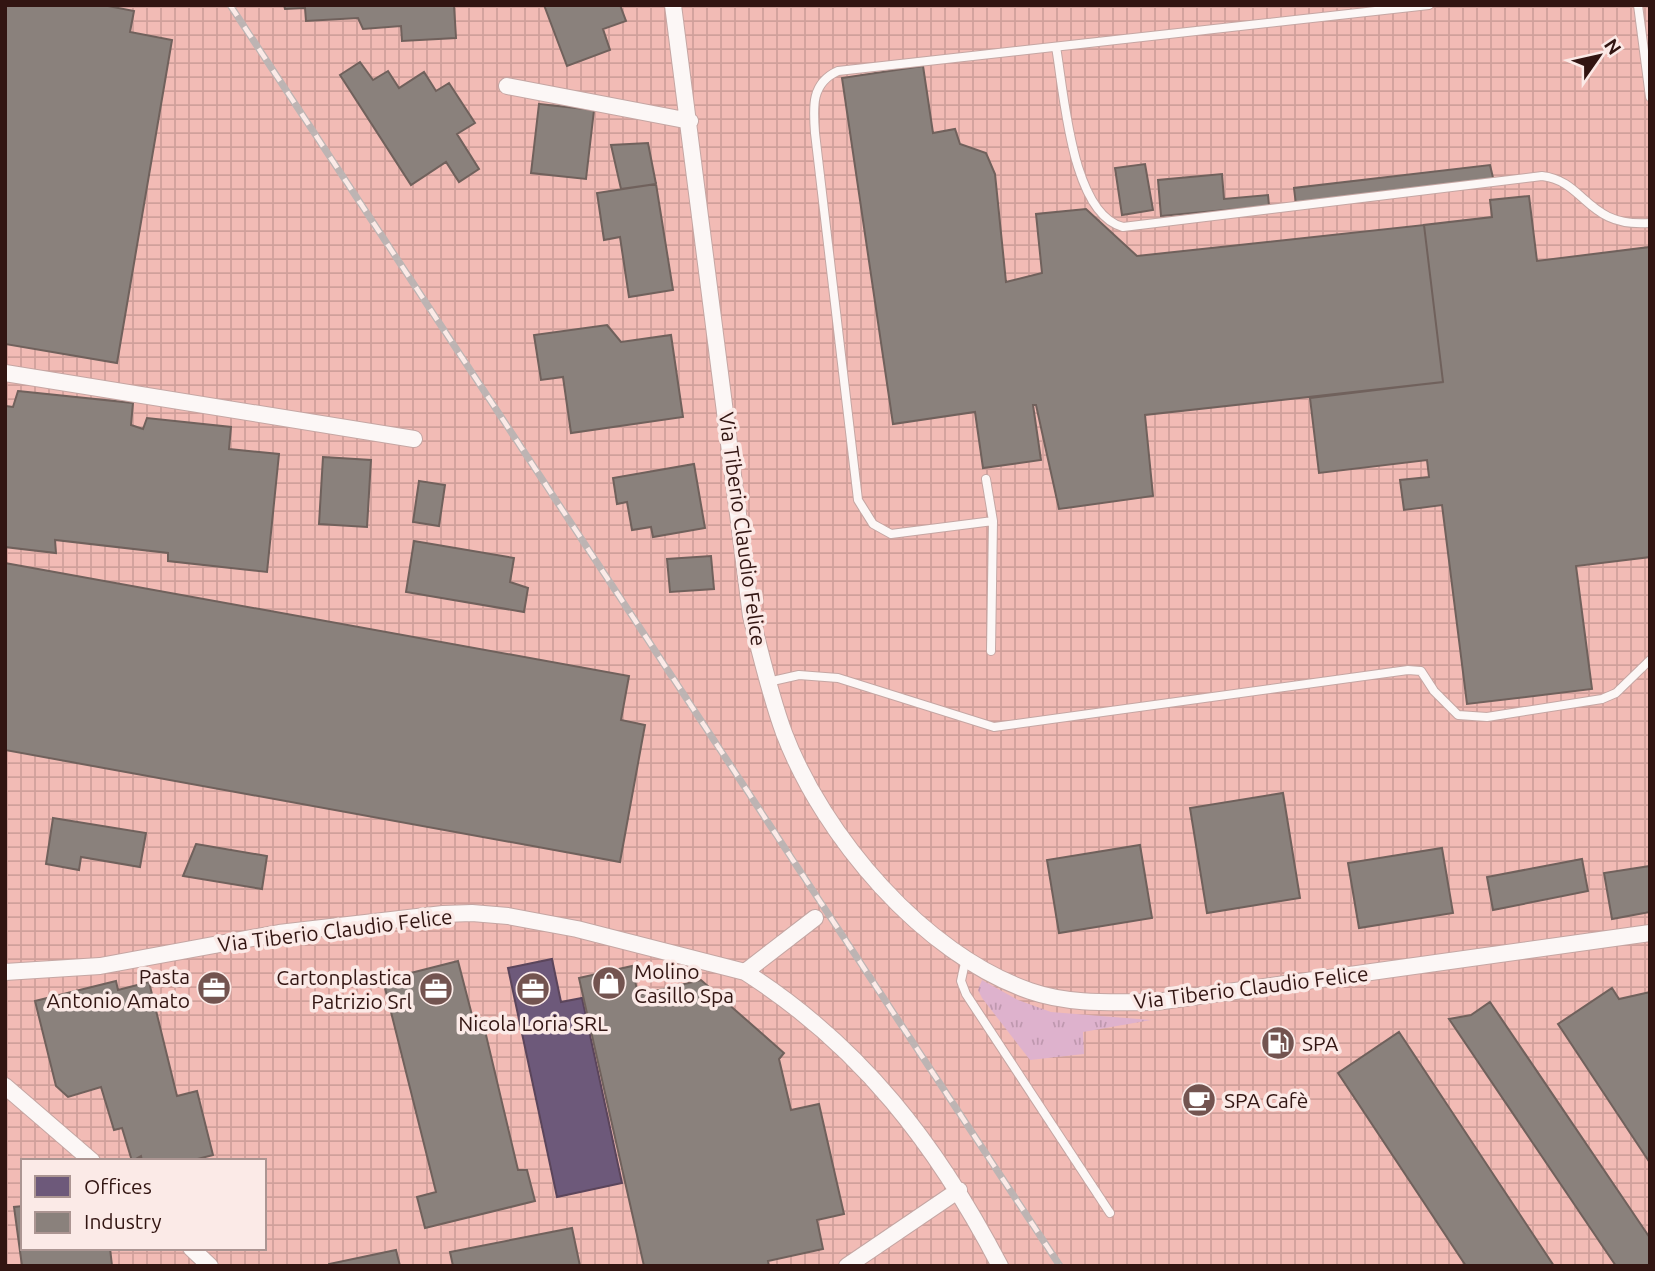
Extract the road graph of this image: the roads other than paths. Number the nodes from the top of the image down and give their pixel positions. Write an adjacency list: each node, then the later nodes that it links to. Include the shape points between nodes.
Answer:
1 (673, 5): 7 (street, Via Tiberio Claudio Felice)
2 (1429, 5): 4 (lane)
3 (1638, 5): 6 (lane)
4 (1056, 47): 8 (lane, via 1076,160 1094,204 1115,225 1542,176 1562,181 1596,211 1622,223); 12 (lane, via 838,71 824,80 814,99 854,482 862,510 877,528 898,534)
5 (507, 86): 7 (street)
6 (1650, 97)
7 (690, 121): 15 (street, Via Tiberio Claudio Felice, via 751,616)
8 (1650, 223)
9 (5, 373): 10 (street)
10 (414, 439)
11 (986, 479): 12 (lane)
12 (993, 522): 13 (lane)
13 (991, 651)
14 (1650, 660): 15 (lane, via 1616,694 1602,699 1487,717 1458,715 1420,671 1408,670 994,727 838,678 799,675)
15 (768, 682): 18 (street, Via Tiberio Claudio Felice, via 789,745 838,830 902,908)
16 (815, 918): 20 (street)
17 (1650, 933): 18 (street, Via Tiberio Claudio Felice, via 1156,1002 1098,1002 1031,991)
18 (966, 958): 24 (lane, via 961,981 966,994)
19 (5, 972): 20 (street, Via Tiberio Claudio Felice, via 100,966 279,933 462,914 508,916 577,929)
20 (745, 972): 23 (street, Via Tiberio Claudio Felice, via 798,1008 863,1065)
21 (5, 1086): 22 (street)
22 (90, 1159)
23 (959, 1190): 27 (street); 28 (street, Via Tiberio Claudio Felice)
24 (1110, 1213)
25 (193, 1250): 26 (street)
26 (210, 1266)
27 (846, 1266)
28 (1000, 1266)

